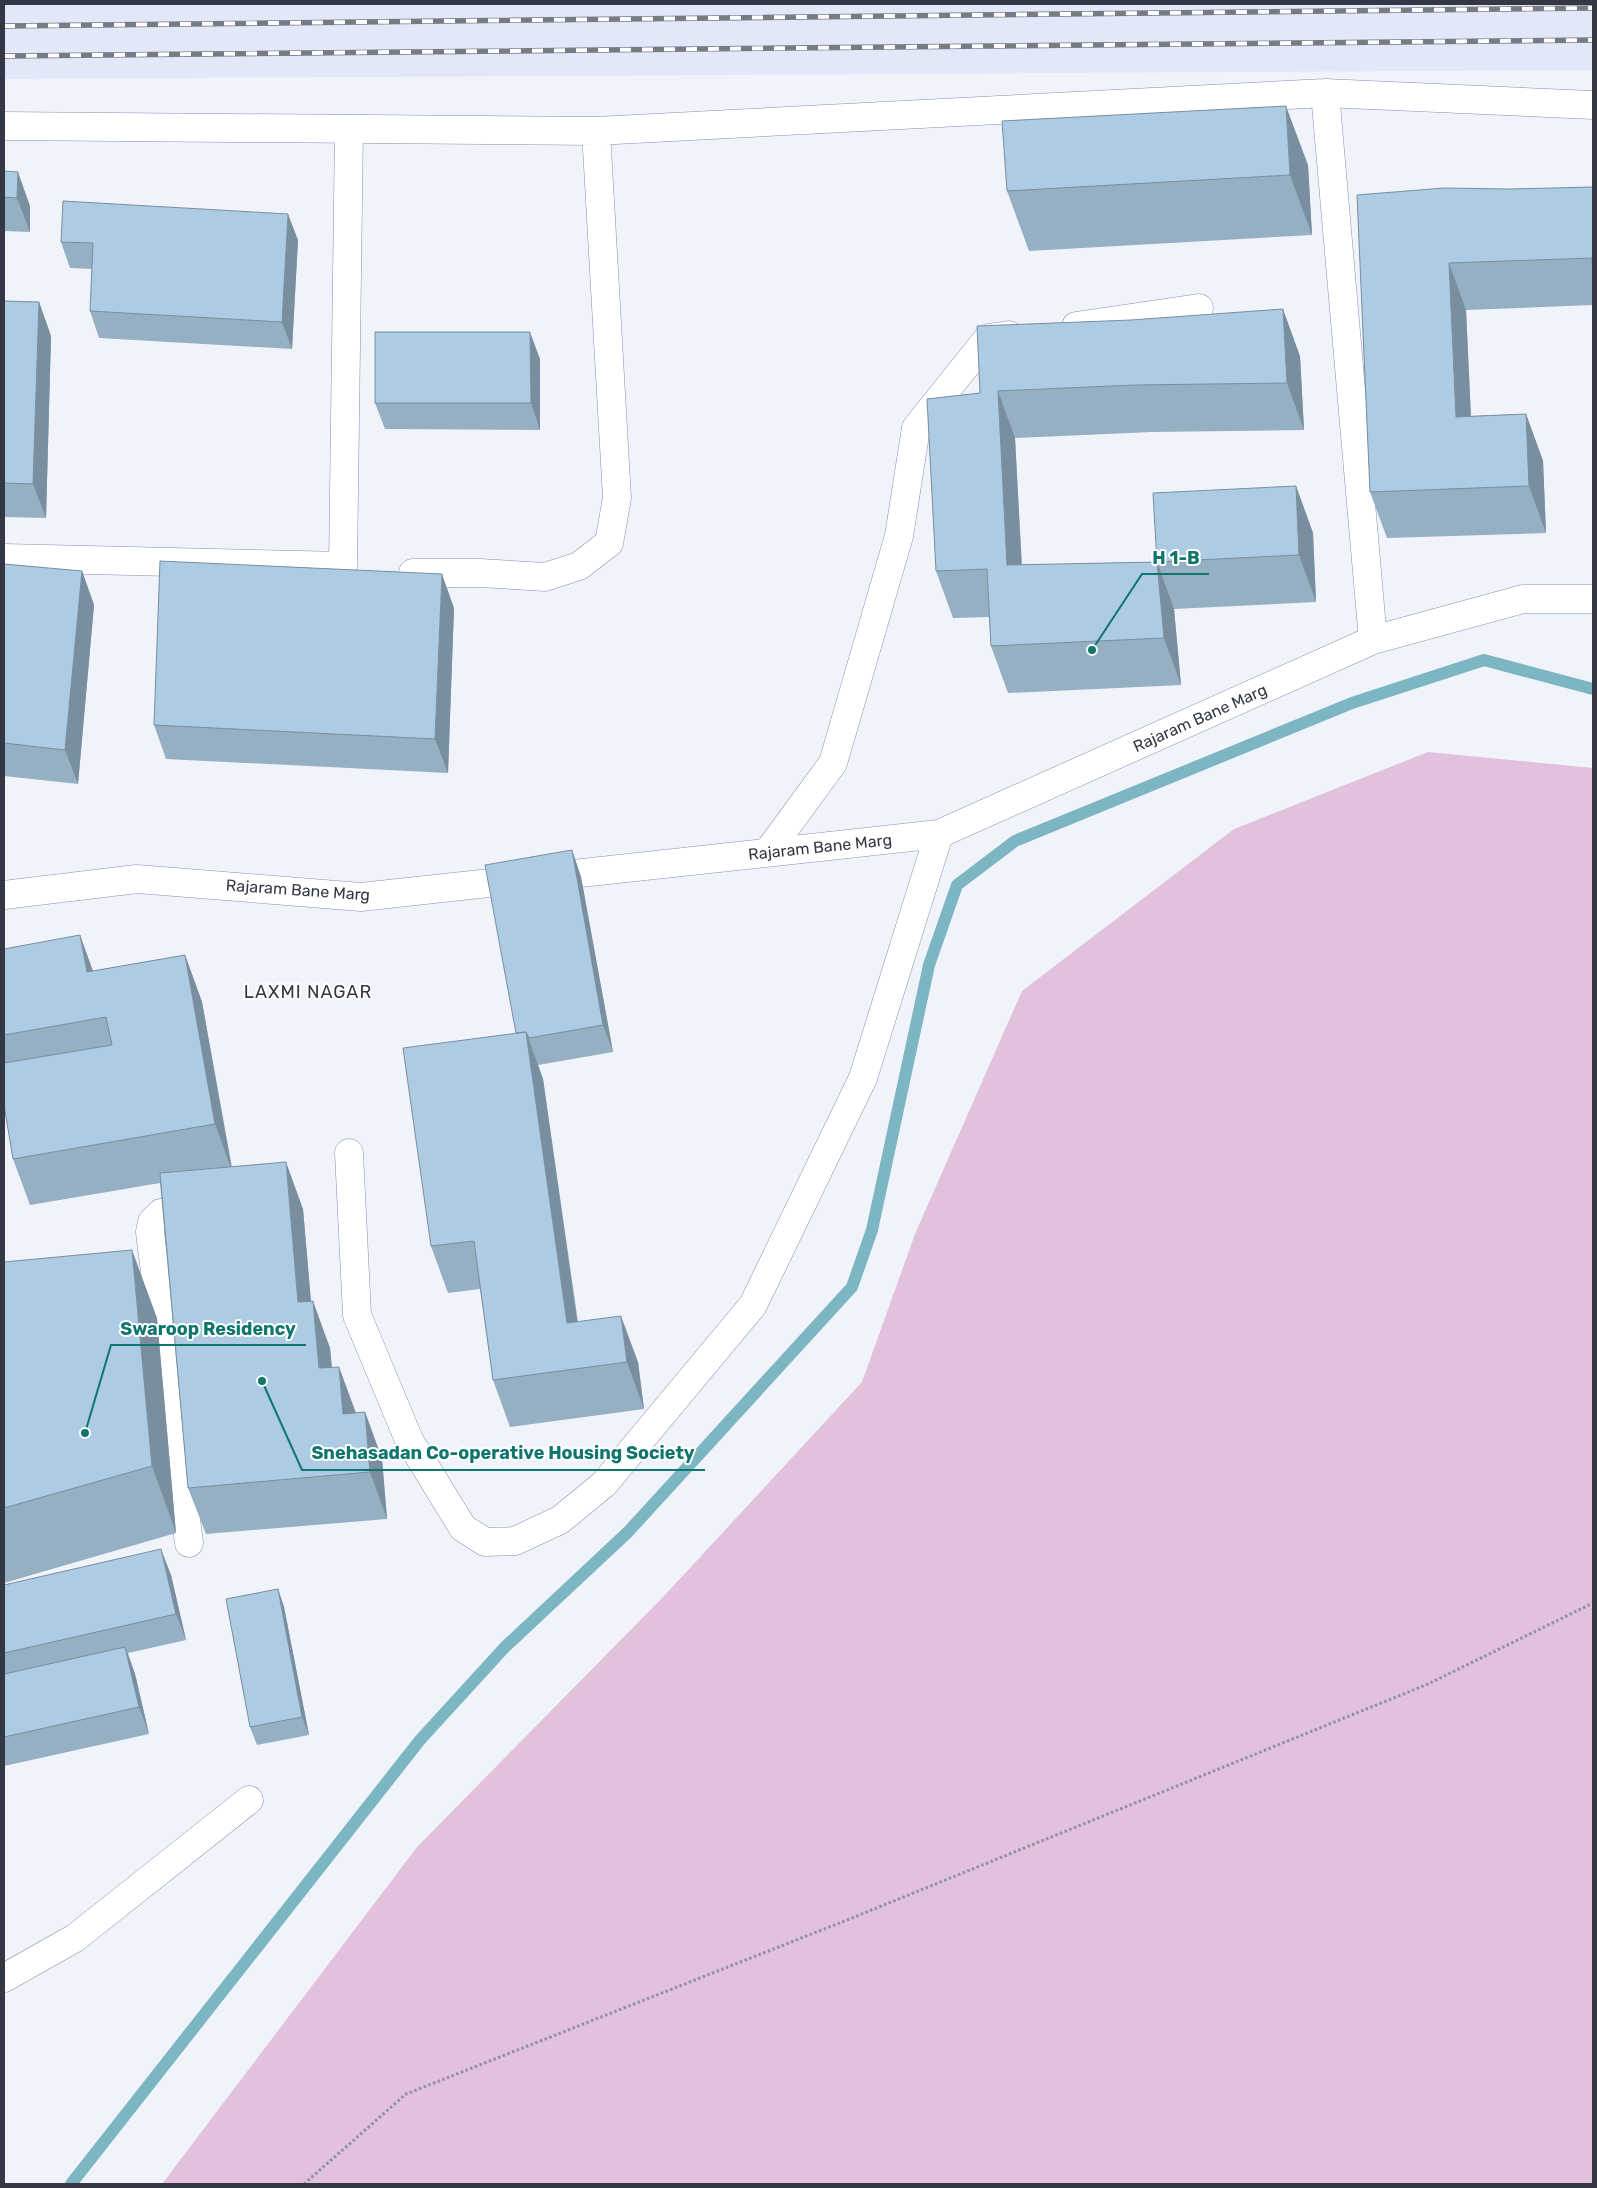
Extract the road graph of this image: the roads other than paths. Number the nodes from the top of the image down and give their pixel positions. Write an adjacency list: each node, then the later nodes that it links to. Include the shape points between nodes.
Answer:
1 (1325, 93): 2 (street); 5 (street); 10 (street)
2 (1593, 105)
3 (4, 126): 4 (street)
4 (349, 129): 5 (street); 7 (street, via 342,566)
5 (596, 131): 8 (street, via 617,498 609,543 579,566 545,577)
6 (1199, 308): 12 (street, via 988,338 916,428 899,536 833,763)
7 (4, 558)
8 (412, 573)
9 (1593, 599): 10 (street, Rajaram Bane Marg, via 1523,599)
10 (1373, 640): 11 (street, Rajaram Bane Marg)
11 (939, 834): 12 (street, Rajaram Bane Marg); 14 (street, via 863,1078 753,1305 604,1484 560,1520 515,1541 485,1542 462,1528 409,1440 357,1315)
12 (767, 853): 13 (street, Rajaram Bane Marg, via 361,897 137,879)
13 (4, 895)
14 (349, 1153)
15 (227, 1206): 16 (street, via 161,1213 152,1222 150,1232 147,1299)
16 (189, 1543)
17 (249, 1800): 18 (street, via 75,1938)
18 (4, 1978)

